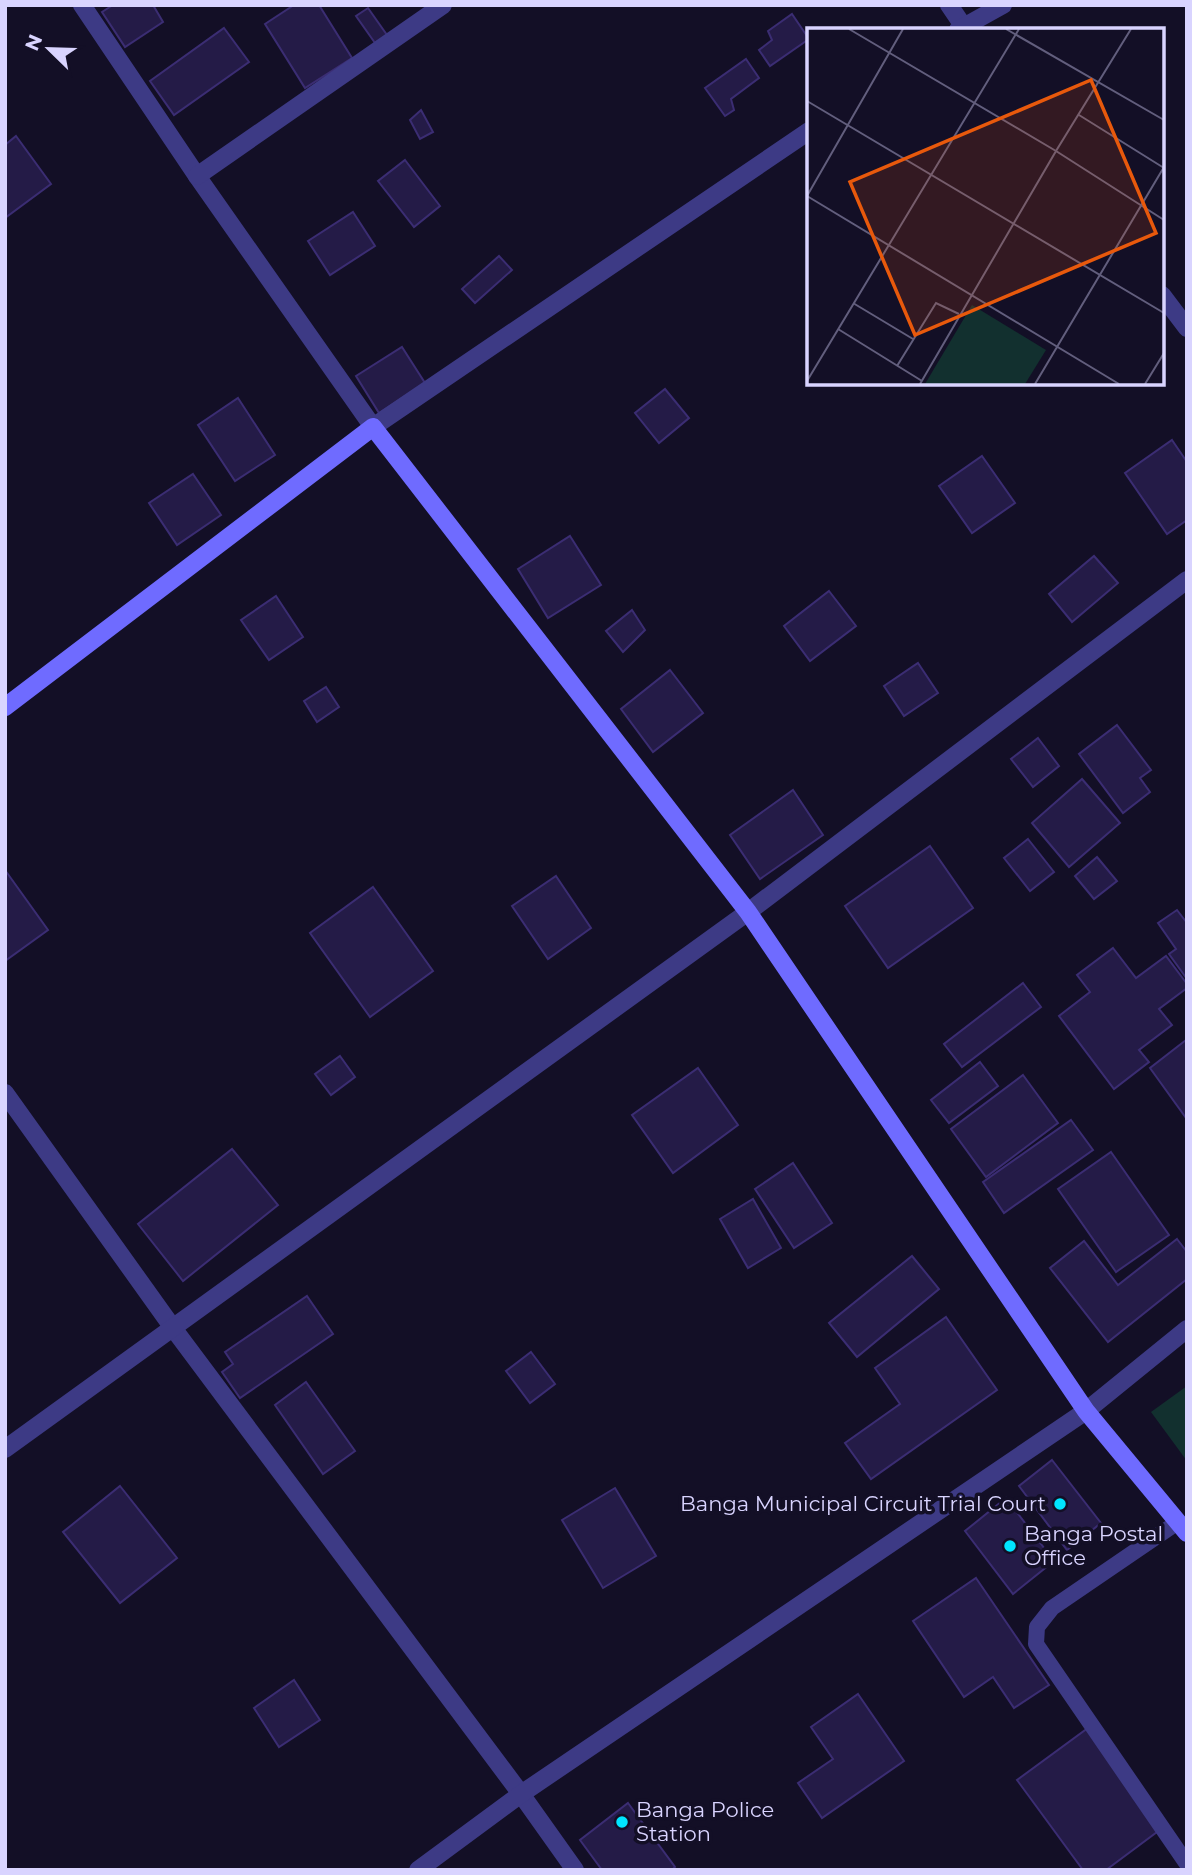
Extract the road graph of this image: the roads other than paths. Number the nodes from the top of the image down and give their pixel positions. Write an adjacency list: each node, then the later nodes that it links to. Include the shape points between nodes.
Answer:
1 (82, 5): 7 (street)
2 (443, 5): 7 (street)
3 (949, 5): 5 (street)
4 (1003, 5): 5 (street)
5 (962, 28)
6 (807, 132): 10 (street)
7 (197, 176): 10 (street)
8 (1164, 298): 9 (street)
9 (1187, 328)
10 (373, 427): 12 (main road); 13 (main road)
11 (1187, 580): 13 (street)
12 (5, 708)
13 (748, 912): 15 (street); 17 (main road)
14 (5, 1093): 15 (street)
15 (173, 1328): 18 (street); 20 (street)
16 (1187, 1329): 17 (street)
17 (1086, 1411): 19 (main road); 20 (street)
18 (5, 1449)
19 (1182, 1527): 21 (lane, via 1052,1608 1037,1628 1036,1644)
20 (521, 1794): 22 (street); 23 (street)
21 (1187, 1864)
22 (418, 1870)
23 (575, 1870)

